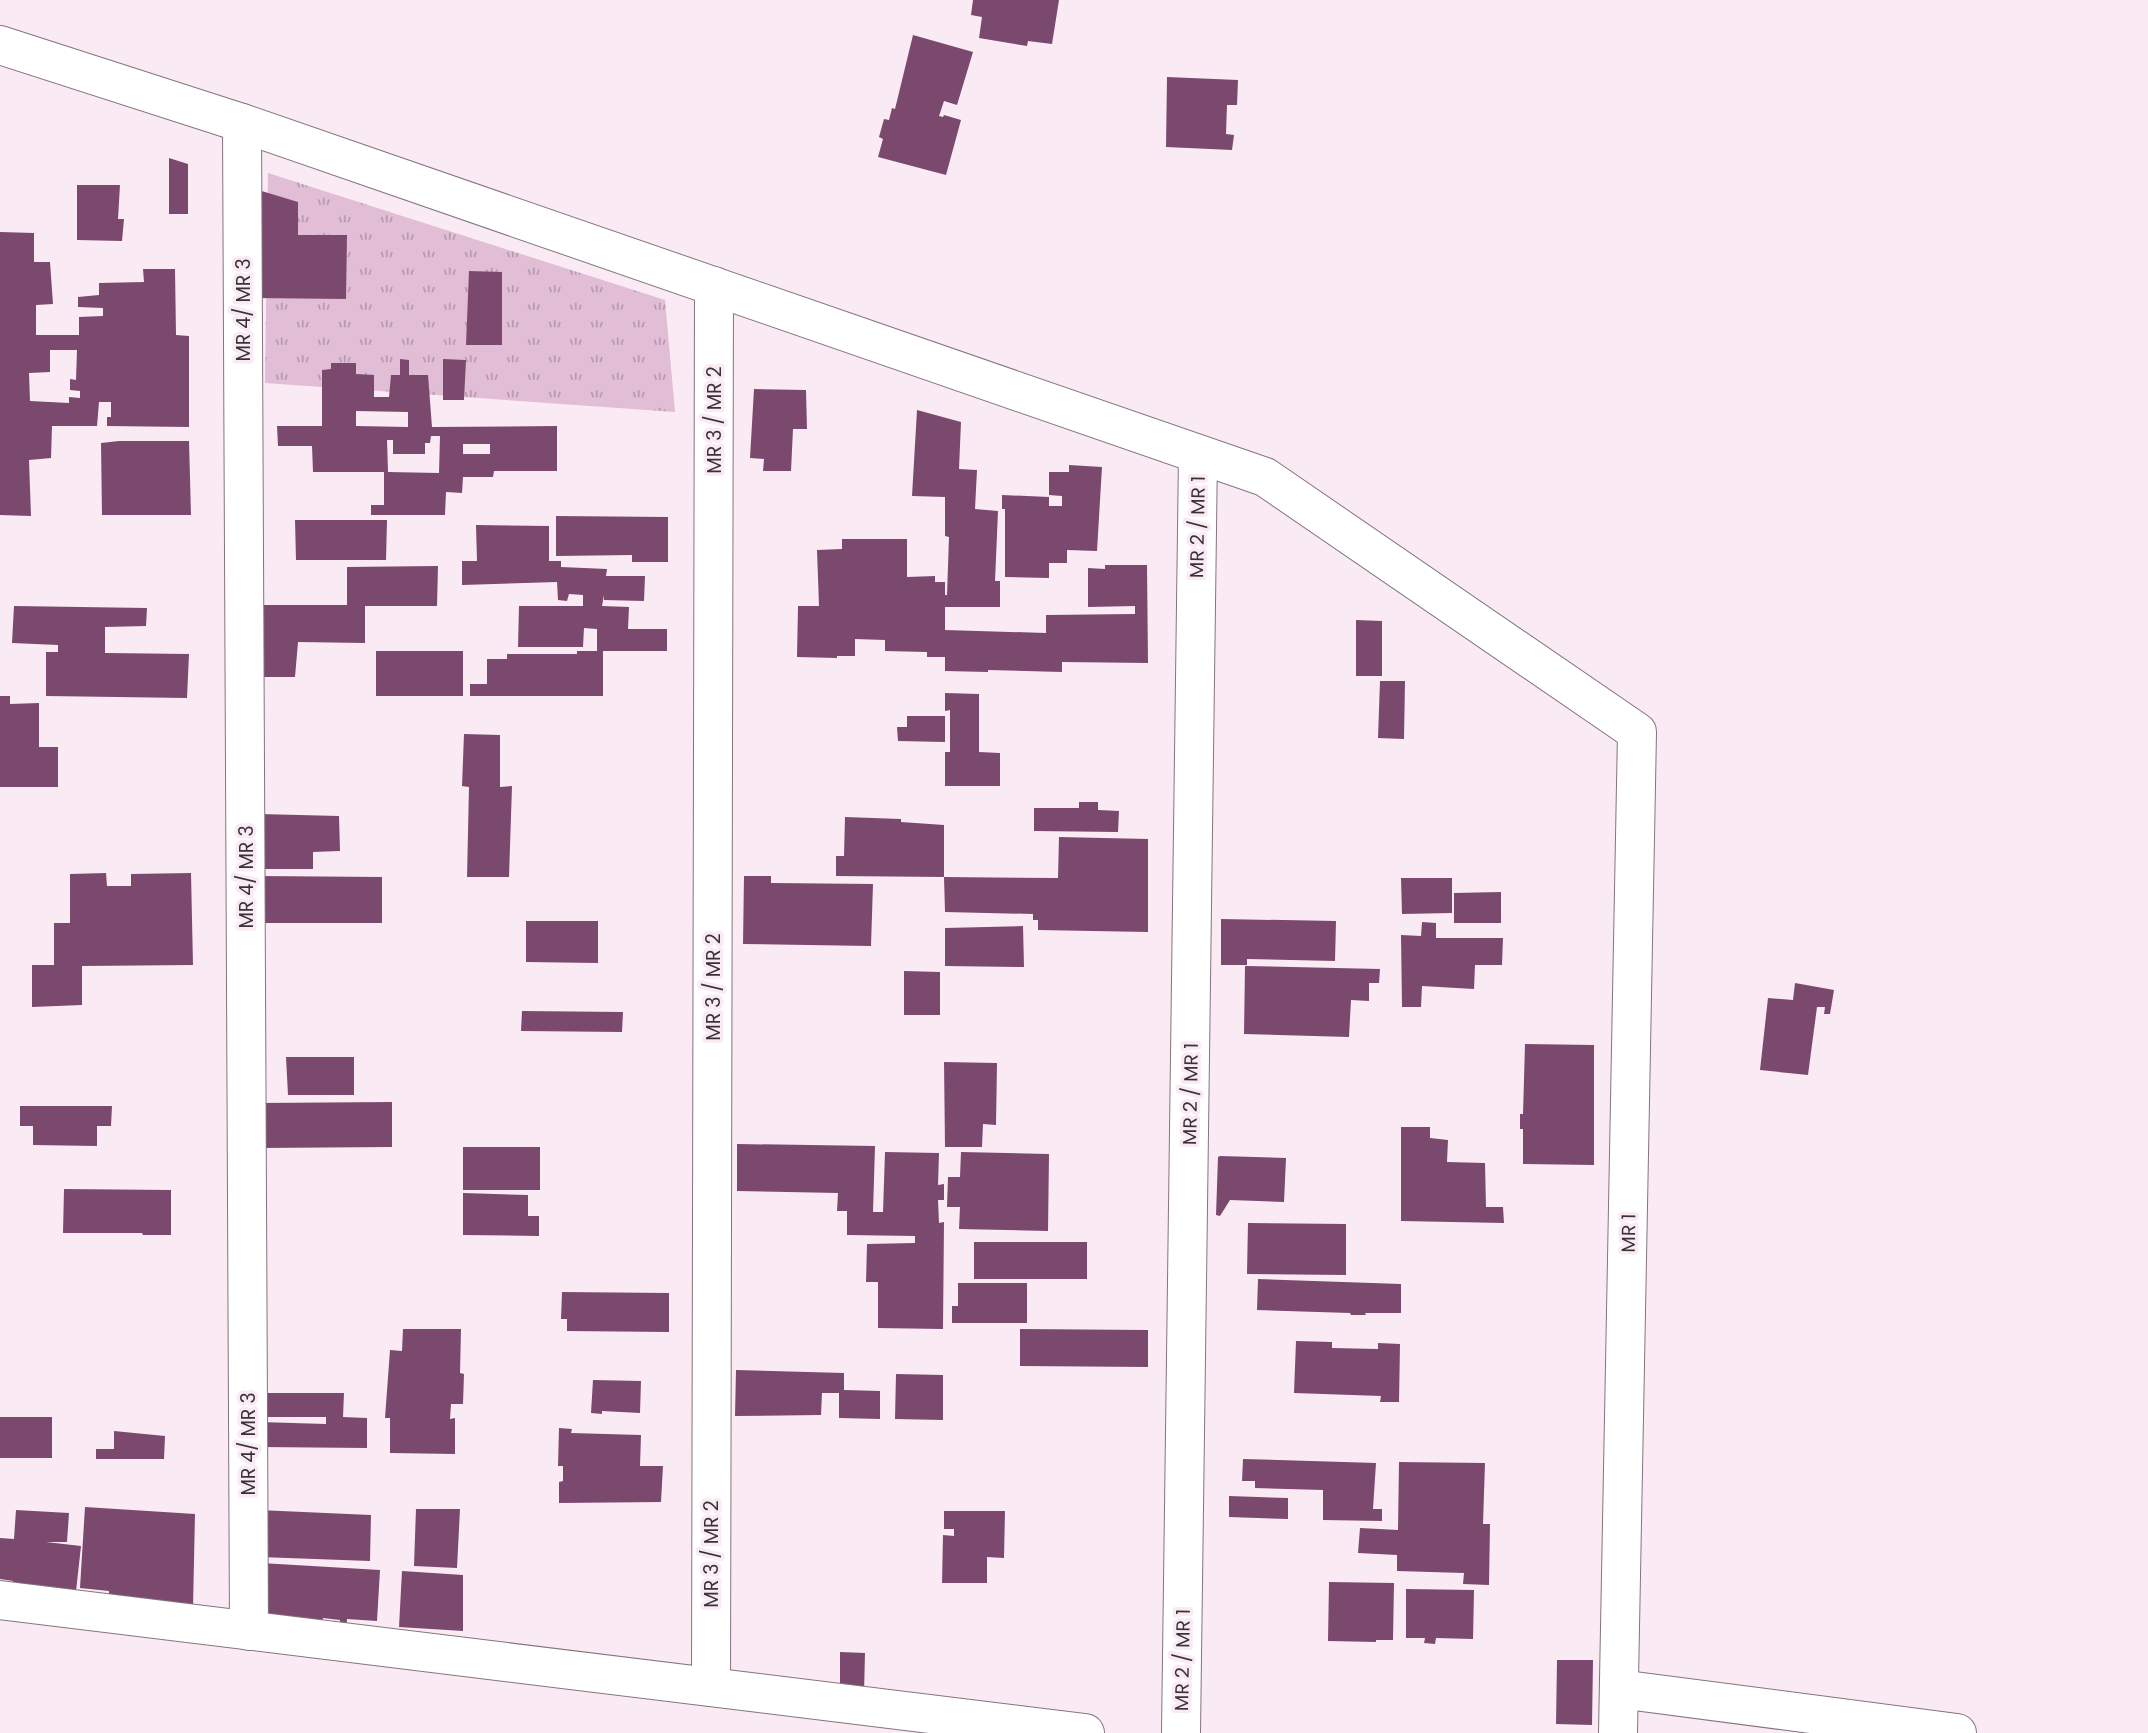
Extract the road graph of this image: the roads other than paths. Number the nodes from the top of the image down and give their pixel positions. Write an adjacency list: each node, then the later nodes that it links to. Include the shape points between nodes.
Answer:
1 (0, 45): 2 (street)
2 (242, 123): 3 (street); 6 (street, MR 4/ MR 3)
3 (714, 286): 4 (street); 7 (street, MR 3 / MR 2)
4 (1198, 454): 8 (street, MR 1, via 1265,477 1637,732); 10 (street, MR 2 / MR 1)
5 (0, 1600): 6 (street)
6 (249, 1631): 7 (street)
7 (711, 1688): 9 (street)
8 (1619, 1689): 11 (street, MR 1); 12 (street)
9 (1085, 1733)
10 (1181, 1733)
11 (1618, 1733)
12 (1957, 1733)

